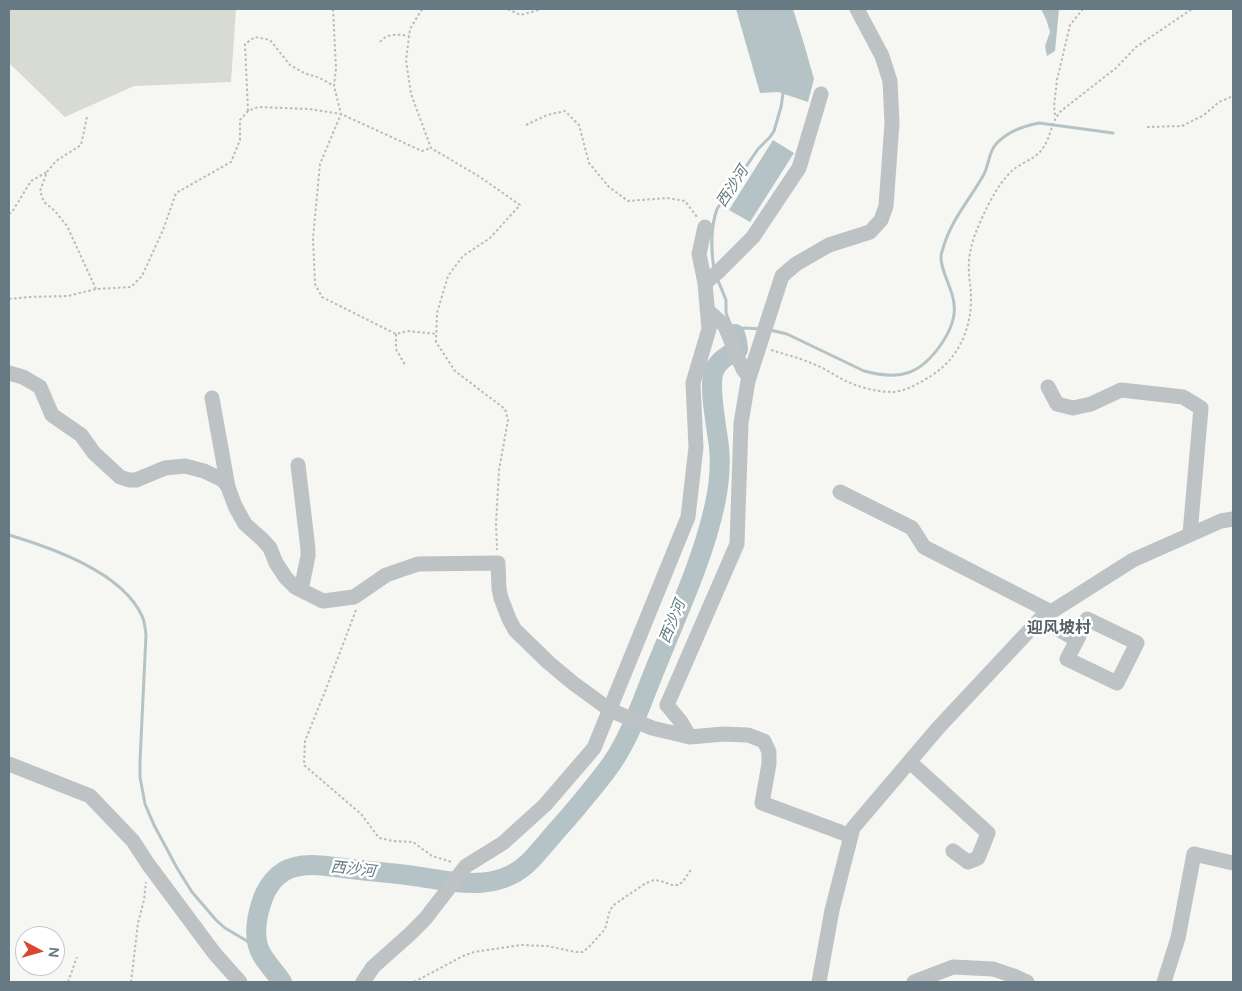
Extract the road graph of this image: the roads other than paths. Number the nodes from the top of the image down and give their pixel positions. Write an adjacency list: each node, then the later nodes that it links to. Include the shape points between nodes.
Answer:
1 (857, 9): 7 (street, via 882,56 890,81 892,123 886,206 881,220 870,232 830,245 782,276)
2 (821, 94): 4 (street, via 799,168 753,237)
3 (704, 227): 4 (street, via 699,254)
4 (705, 283): 5 (street)
5 (707, 310): 7 (street, via 725,326); 18 (street, via 709,329 693,383 696,447 688,517)
6 (9, 373): 11 (street, via 40,387 52,415 81,436 120,477 136,480 165,468 185,466 218,477)
7 (749, 377): 19 (street, via 741,423 737,544 667,705)
8 (1048, 387): 14 (street, via 1057,404 1072,408 1091,404 1121,390 1183,397 1201,408)
9 (212, 398): 11 (street)
10 (298, 465): 15 (street, via 308,549)
11 (228, 487): 15 (street, via 245,524 270,548 291,584)
12 (840, 492): 16 (street, via 912,528 924,547)
13 (1233, 519): 14 (street)
14 (1190, 534): 16 (street, via 1133,560)
15 (301, 590): 18 (street, via 323,601 354,596 386,575 418,564 498,563 501,598 515,630 549,663)
16 (1046, 616): 17 (street); 20 (street, via 938,728)
17 (1077, 640): 17 (street, via 1068,659 1117,683 1137,643 1087,619)
18 (614, 712): 19 (street, via 652,728); 26 (street, via 594,748 545,805 504,843 466,866 425,919 373,967)
19 (690, 737): 22 (street, via 748,735 764,741 769,764 762,803)
20 (910, 762): 22 (street, via 853,828); 23 (street, via 988,833 978,858 968,862)
21 (9, 764): 25 (street, via 90,796 133,841 215,954)
22 (851, 836): 27 (street, via 832,910)
23 (953, 851)
24 (1233, 862): 30 (street, via 1194,854 1178,938)
25 (240, 982)
26 (363, 982)
27 (819, 982)
28 (914, 982): 29 (street, via 953,967 993,970)
29 (1026, 982)
30 (1164, 982)

